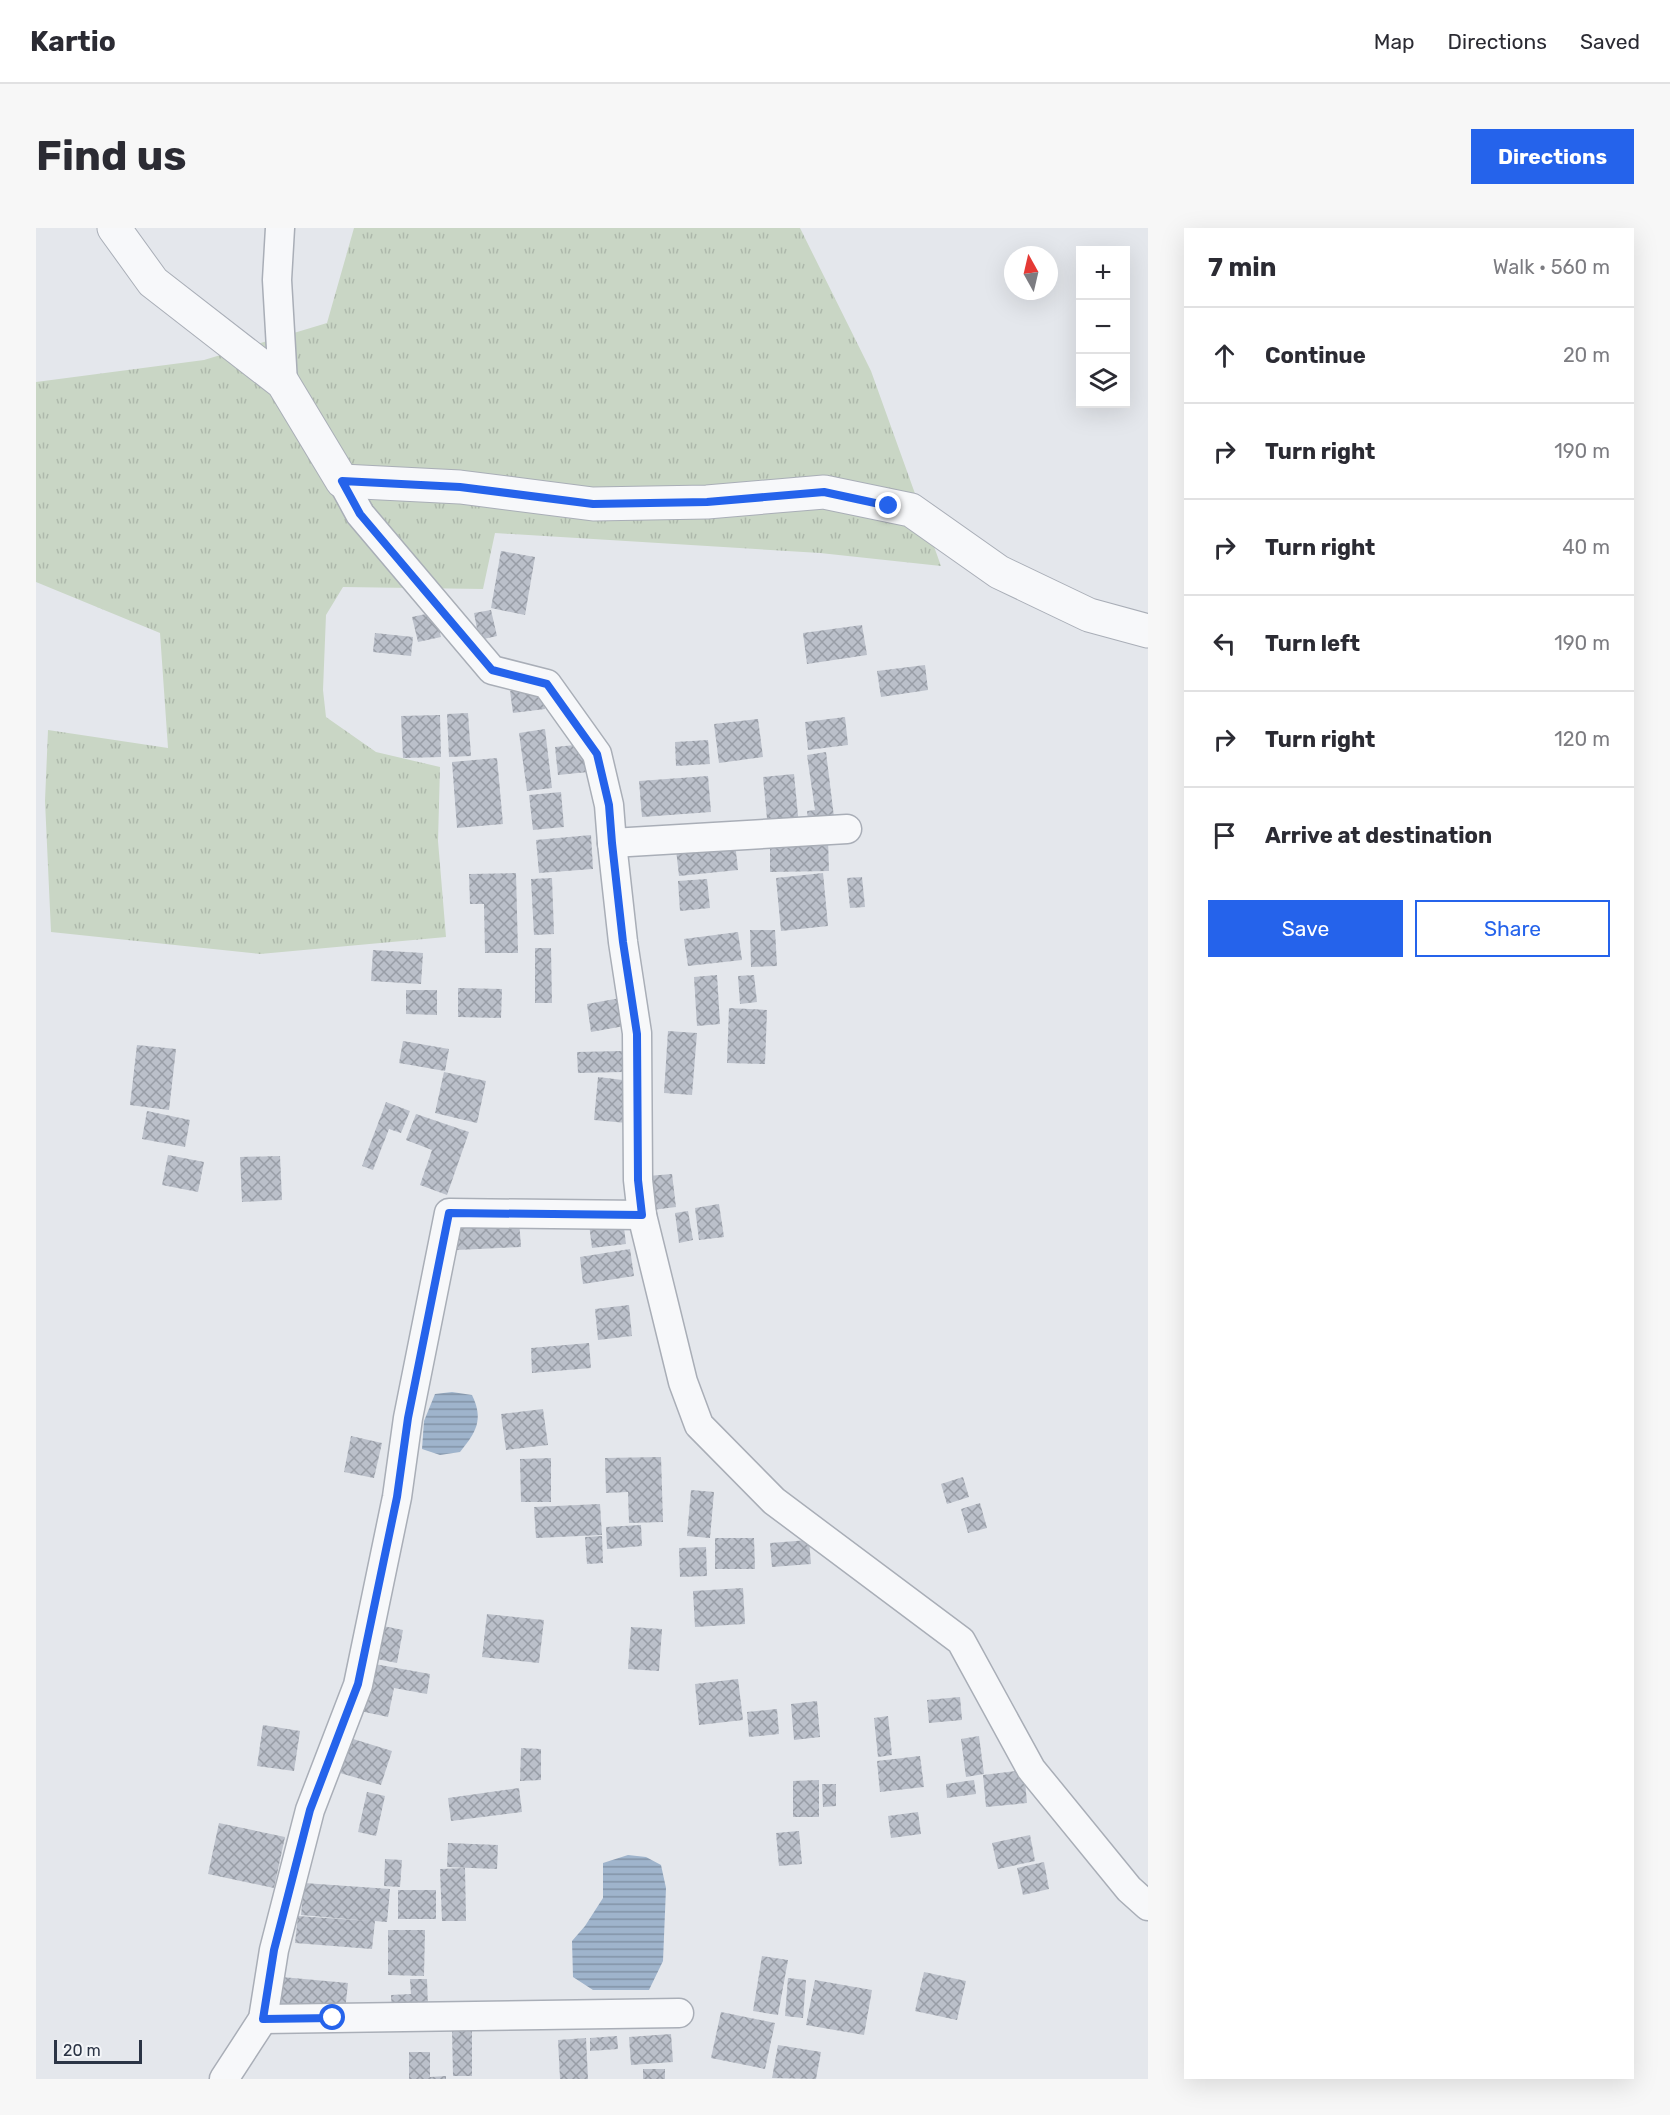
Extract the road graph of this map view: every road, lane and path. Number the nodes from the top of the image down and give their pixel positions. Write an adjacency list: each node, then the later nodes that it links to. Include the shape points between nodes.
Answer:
1 (114, 228): 3 (street, via 153,282)
2 (280, 228): 3 (street, via 277,280)
3 (283, 383): 4 (street)
4 (342, 481): 5 (street, via 460,487 593,504 707,502 824,492 911,510 999,572 1089,615); 7 (street, via 360,514 492,670 547,684 597,754 609,805)
5 (1148, 631)
6 (847, 829): 7 (street)
7 (612, 843): 8 (street, via 637,1034 638,1180)
8 (642, 1215): 9 (street, via 683,1382 699,1425 774,1501 961,1641 1031,1769 1129,1889); 11 (street, via 449,1213 358,1684 310,1810 274,1950)
9 (1148, 1906)
10 (679, 2013): 11 (street)
11 (263, 2019): 12 (street)
12 (224, 2079)

